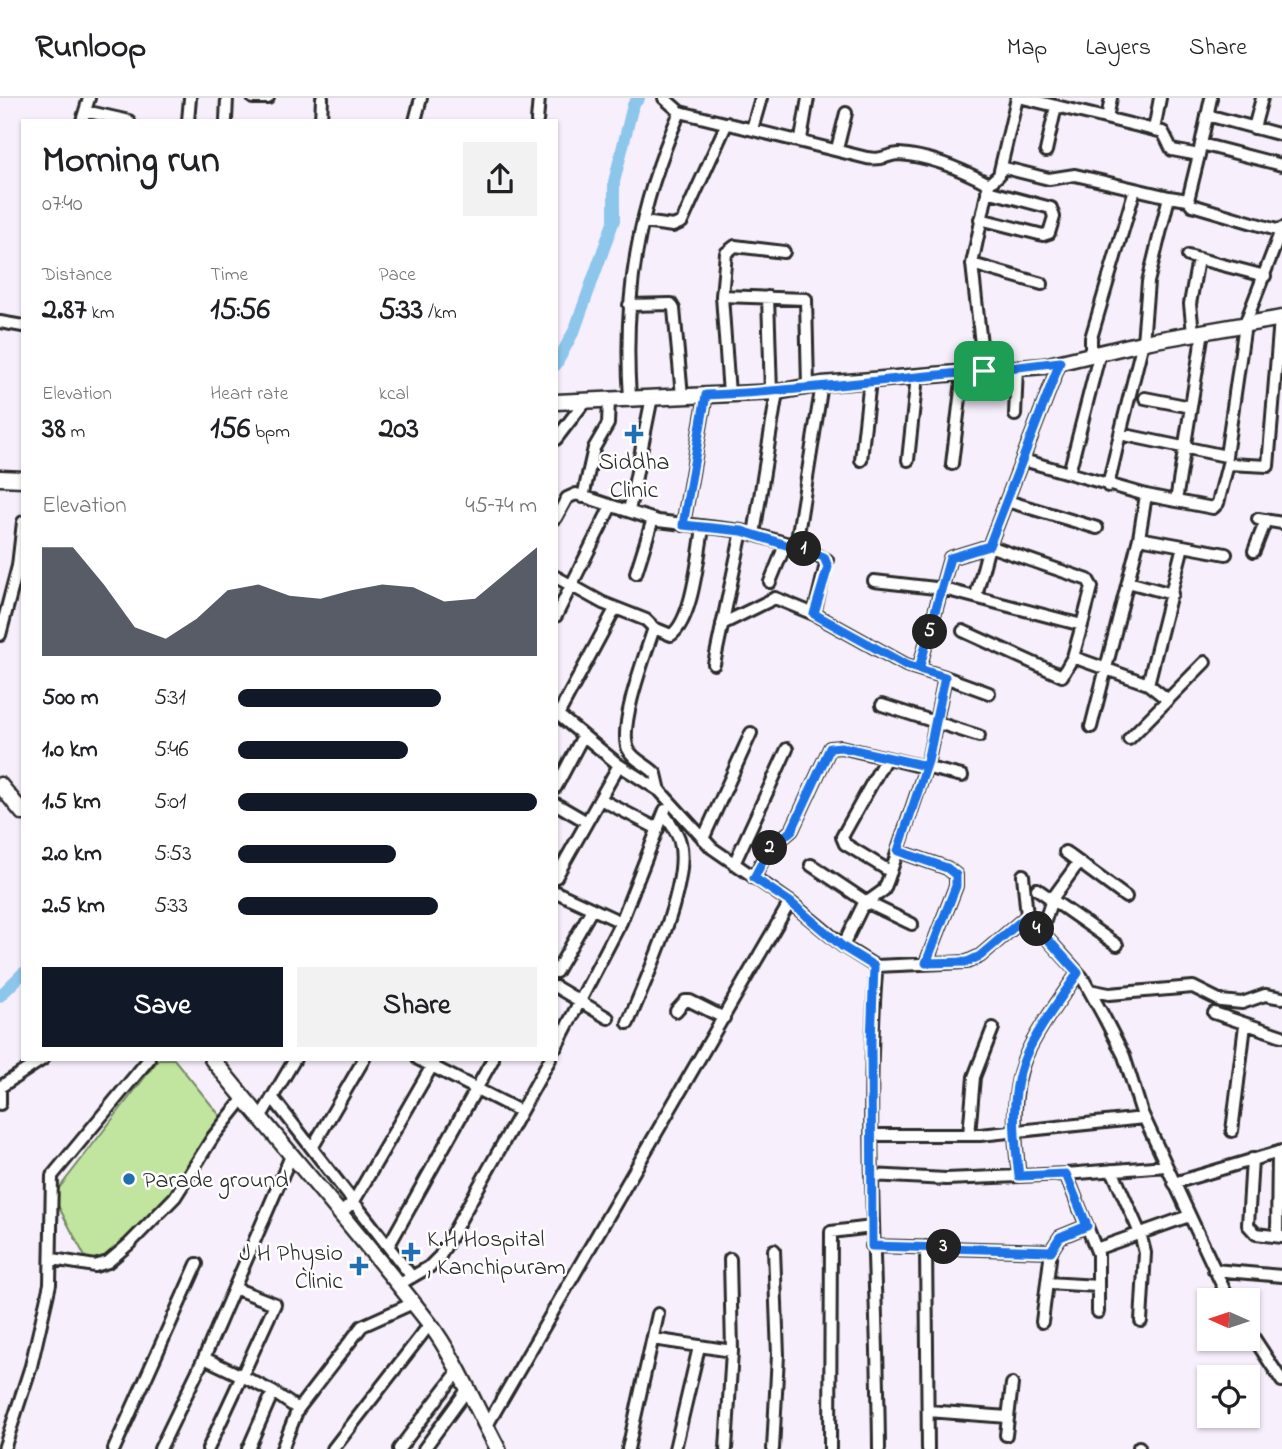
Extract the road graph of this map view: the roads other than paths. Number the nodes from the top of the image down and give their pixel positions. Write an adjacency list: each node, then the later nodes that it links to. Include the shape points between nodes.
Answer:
1 (89, 98): 22 (street)
2 (190, 98): 25 (street)
3 (227, 98): 26 (street)
4 (253, 98): 5 (street)
5 (268, 98)
6 (322, 98): 27 (street)
7 (421, 98): 28 (street)
8 (539, 98): 29 (street)
9 (664, 98): 19 (street)
10 (761, 98): 32 (street)
11 (808, 98): 35 (street)
12 (1017, 98): 40 (street)
13 (1023, 98): 18 (street)
14 (1111, 98): 23 (street)
15 (1160, 98): 33 (street)
16 (1211, 98): 21 (street)
17 (1262, 98): 31 (street)
18 (1060, 104): 23 (street); 38 (street)
19 (680, 112): 30 (street); 46 (street, via 654,173)
20 (846, 113): 36 (street)
21 (1207, 115): 31 (street); 37 (street)
22 (83, 116): 24 (street)
23 (1107, 118): 33 (street)
24 (111, 119)
25 (188, 119)
26 (226, 119)
27 (321, 119)
28 (416, 119)
29 (537, 119)
30 (727, 123): 32 (street); 46 (street, via 682,222 673,226)
31 (1254, 128): 34 (street)
32 (752, 129): 35 (street)
33 (1154, 131): 37 (street, via 1167,135 1172,149)
34 (1282, 135)
35 (801, 139): 36 (street)
36 (837, 149): 41 (street, via 882,160 895,154 942,163)
37 (1200, 149): 39 (street); 44 (street)
38 (1046, 151)
39 (1282, 165)
40 (1001, 167): 41 (street); 42 (street, via 1049,179 1075,175)
41 (988, 187): 45 (street); 45 (street, via 1051,208 1054,217 1049,233 1042,235)
42 (1135, 189): 43 (street); 61 (street, via 1091,338)
43 (1169, 197): 44 (street); 60 (street, via 1148,282)
44 (1188, 200): 47 (street, via 1197,208)
45 (980, 219): 49 (street)
46 (643, 222): 54 (street, via 632,265)
47 (1281, 229): 50 (street)
48 (784, 252): 52 (street, via 730,248 723,263)
49 (972, 264): 51 (street); 64 (street)
50 (1265, 276): 57 (street); 59 (street, via 1193,257 1190,304)
51 (1042, 284)
52 (722, 296): 53 (street); 70 (street)
53 (768, 297): 68 (street, via 803,297 809,303); 69 (street)
54 (629, 305): 72 (street, via 671,304 674,309); 74 (street)
55 (1279, 319): 57 (main road); 89 (street)
56 (0, 321): 58 (street)
57 (1250, 323): 59 (main road); 87 (street)
58 (21, 326)
59 (1198, 332): 60 (main road); 79 (street)
60 (1143, 342): 61 (main road); 81 (street)
61 (1096, 354): 62 (main road); 91 (street)
62 (1060, 362): 63 (main road); 86 (street)
63 (1017, 368): 64 (main road); 80 (street)
64 (984, 371): 65 (main road)
65 (963, 373): 66 (main road); 88 (street)
66 (917, 376): 67 (main road); 85 (street)
67 (870, 380): 68 (main road); 84 (street)
68 (815, 386): 69 (main road); 110 (street)
69 (774, 392): 70 (main road); 107 (street)
70 (729, 394): 71 (main road)
71 (706, 395): 72 (main road); 104 (street)
72 (682, 396): 73 (main road)
73 (652, 397): 74 (main road); 100 (street)
74 (630, 398): 76 (main road)
75 (1145, 398): 79 (street)
76 (609, 399): 77 (main road); 96 (street, via 608,424 594,449)
77 (586, 400): 78 (main road); 82 (street)
78 (558, 402)
79 (1191, 407): 83 (street)
80 (1016, 415)
81 (1121, 433): 83 (street); 94 (street)
82 (558, 436)
83 (1185, 448): 87 (street); 98 (street)
84 (861, 460)
85 (908, 460)
86 (1023, 460): 91 (street); 97 (street)
87 (1227, 460): 89 (street); 98 (street, via 1216,506)
88 (952, 464)
89 (1264, 466): 90 (street)
90 (1282, 467)
91 (1069, 473): 94 (street)
92 (0, 478): 93 (main road)
93 (21, 479)
94 (1108, 486): 95 (street)
95 (1146, 495): 98 (street); 108 (street)
96 (583, 496): 99 (street); 101 (street, via 571,495)
97 (1007, 501): 105 (street); 111 (street)
98 (1176, 501)
99 (611, 506): 100 (street); 120 (street)
100 (629, 511): 102 (street)
101 (558, 515)
102 (653, 519): 104 (street); 115 (street)
103 (1282, 523): 113 (street, via 1262,519)
104 (683, 525): 106 (street)
105 (1097, 528)
106 (703, 529): 107 (street); 129 (street, via 690,601 678,627 671,635)
107 (748, 533): 110 (street); 127 (street)
108 (1139, 538): 112 (street); 119 (street)
109 (21, 540): 131 (street)
110 (791, 545): 118 (street); 126 (street, via 827,560)
111 (989, 546): 121 (street, via 950,558); 123 (street); 128 (street, via 1088,580 1092,587)
112 (1183, 546): 114 (street); 122 (street)
113 (1254, 551)
114 (1226, 554)
115 (636, 573)
116 (558, 579): 120 (street)
117 (874, 581): 121 (street)
118 (770, 582)
119 (1128, 582): 122 (street); 136 (street)
120 (572, 586): 124 (street); 125 (street)
121 (943, 589): 123 (street); 135 (street)
122 (1172, 594): 138 (street)
123 (976, 596): 128 (street)
124 (615, 609): 129 (street, via 646,620); 142 (street)
125 (558, 612)
126 (814, 614): 127 (street, via 775,598); 135 (street)
127 (722, 624): 134 (street)
128 (1082, 625): 132 (street)
129 (654, 628): 157 (street, via 634,684 627,743 632,755 656,774)
130 (962, 631): 132 (street, via 1062,676)
131 (0, 635)
132 (1073, 657): 136 (street)
133 (1205, 662): 140 (street)
134 (714, 664)
135 (919, 669): 137 (street)
136 (1106, 671): 138 (street); 145 (street)
137 (945, 677): 139 (street); 144 (street)
138 (1148, 684): 140 (street)
139 (989, 693)
140 (1168, 700): 149 (street)
141 (882, 705): 144 (street)
142 (558, 712)
143 (558, 715): 147 (street)
144 (934, 722): 148 (street); 153 (street)
145 (1091, 727)
146 (751, 733): 166 (street)
147 (583, 736): 152 (street); 155 (street)
148 (979, 736)
149 (1129, 738)
150 (788, 749): 170 (street)
151 (886, 758): 153 (street); 172 (street, via 842,837 845,844); 175 (street, via 830,748 792,830 768,851)
152 (619, 765): 157 (street); 158 (street)
153 (926, 766): 154 (street); 167 (street)
154 (962, 776)
155 (558, 783)
156 (0, 785): 160 (main road)
157 (660, 791): 159 (street)
158 (600, 799): 164 (street); 165 (street)
159 (668, 801): 163 (street); 166 (street)
160 (5, 802): 162 (main road)
161 (558, 805): 164 (street)
162 (21, 812)
163 (664, 814): 165 (street); 201 (street, via 681,845 680,877)
164 (587, 822): 173 (street)
165 (658, 829): 184 (street)
166 (703, 839): 170 (street)
167 (898, 851): 172 (street); 189 (street, via 956,875 956,886)
168 (1065, 852): 169 (street)
169 (1079, 862): 178 (street); 179 (street)
170 (734, 864): 175 (street)
171 (811, 865): 181 (street)
172 (891, 872): 181 (street, via 884,890)
173 (558, 873)
174 (1023, 874): 183 (street)
175 (754, 878): 180 (street)
176 (1037, 889): 179 (street)
177 (558, 893): 182 (street)
178 (1126, 897)
179 (1052, 899): 186 (street); 187 (street)
180 (790, 902): 188 (street); 200 (street)
181 (867, 902): 185 (street); 188 (street)
182 (592, 909): 184 (street); 191 (street)
183 (1027, 916): 186 (street); 189 (street, via 980,956 967,962)
184 (621, 922): 196 (street)
185 (912, 924)
186 (1041, 933): 192 (street)
187 (1117, 945)
188 (843, 947): 190 (street)
189 (926, 963): 190 (street)
190 (874, 966): 224 (street)
191 (558, 968)
192 (1078, 973): 194 (street); 223 (street, via 1027,1053 1018,1080)
193 (558, 988): 196 (street)
194 (1089, 990): 195 (street, via 1109,994 1193,987 1221,1001 1242,1003 1265,995); 221 (street, via 1124,1056)
195 (1282, 998)
196 (581, 1004): 199 (street); 205 (street)
197 (676, 1011): 200 (street, via 690,1000)
198 (1214, 1013): 202 (street)
199 (608, 1018)
200 (724, 1018): 280 (street)
201 (628, 1023)
202 (1245, 1025): 204 (street); 222 (street)
203 (993, 1028): 225 (street, via 974,1077)
204 (1282, 1036)
205 (558, 1044)
206 (40, 1061): 214 (street)
207 (147, 1061): 249 (street, via 52,1176)
208 (214, 1061): 217 (main road)
209 (294, 1061): 216 (street)
210 (363, 1061): 226 (street)
211 (492, 1061): 215 (street)
212 (549, 1061): 219 (street)
213 (434, 1063): 215 (street); 236 (street)
214 (0, 1087): 218 (street)
215 (478, 1089): 219 (street); 243 (street)
216 (272, 1097): 220 (street); 226 (street)
217 (244, 1098): 220 (main road); 249 (street, via 175,1197 108,1262 95,1266)
218 (0, 1104)
219 (520, 1111): 254 (street, via 450,1241 429,1267)
220 (260, 1118): 228 (main road)
221 (1144, 1118): 223 (street); 230 (street)
222 (1232, 1131)
223 (1014, 1132): 225 (street); 234 (street)
224 (871, 1135): 225 (street); 233 (street)
225 (970, 1135)
226 (312, 1147): 236 (street)
227 (1280, 1152): 229 (street); 242 (street)
228 (291, 1156): 237 (main road); 258 (street)
229 (1252, 1159): 235 (street); 242 (street, via 1248,1225 1256,1234)
230 (1166, 1166): 231 (street); 235 (street)
231 (1112, 1170): 232 (street); 241 (street)
232 (1066, 1174): 234 (street); 239 (street)
233 (872, 1175): 234 (street); 240 (street)
234 (1019, 1176)
235 (1174, 1182): 238 (street)
236 (354, 1201): 237 (street); 243 (street)
237 (340, 1214): 256 (main road, via 379,1256)
238 (1189, 1216): 241 (street); 252 (street)
239 (1087, 1226): 246 (street); 248 (street, via 1060,1237)
240 (872, 1227): 244 (street); 296 (street, via 831,1232)
241 (1140, 1233): 246 (street); 263 (street, via 1146,1263)
242 (1279, 1236)
243 (388, 1245): 254 (street)
244 (872, 1246): 245 (street); 297 (street)
245 (926, 1247): 248 (street); 278 (street)
246 (1096, 1249): 257 (street)
247 (774, 1250): 295 (street, via 778,1355)
248 (1051, 1251): 255 (street)
249 (53, 1259): 282 (street, via 30,1366)
250 (730, 1259): 269 (street)
251 (197, 1264): 283 (street)
252 (1214, 1270): 253 (street); 259 (street)
253 (1282, 1276)
254 (412, 1277): 256 (street)
255 (1047, 1283): 257 (street); 264 (street)
256 (398, 1285): 260 (main road)
257 (1098, 1286): 261 (street)
258 (234, 1288): 270 (street); 272 (street, via 275,1304)
259 (1223, 1288)
260 (411, 1304): 265 (main road); 277 (street, via 362,1325)
261 (1097, 1312)
262 (658, 1314): 266 (street)
263 (1142, 1321)
264 (1042, 1322)
265 (430, 1324): 271 (main road); 288 (street)
266 (653, 1339): 267 (street); 292 (street)
267 (699, 1347): 269 (street); 293 (street)
268 (1260, 1347): 273 (street)
269 (732, 1351): 294 (street)
270 (204, 1358): 272 (street); 284 (street)
271 (457, 1373): 275 (main road); 289 (street)
272 (242, 1376): 276 (street); 285 (street)
273 (1282, 1381)
274 (1012, 1384): 279 (street)
275 (467, 1390): 280 (main road); 290 (street)
276 (273, 1392): 277 (street); 286 (street)
277 (298, 1409): 287 (street)
278 (928, 1411): 279 (street); 298 (street)
279 (1007, 1417): 281 (street)
280 (486, 1427): 291 (main road)
281 (1006, 1435)
282 (4, 1449)
283 (114, 1449)
284 (160, 1449)
285 (208, 1449)
286 (248, 1449)
287 (282, 1449)
288 (333, 1449)
289 (399, 1449)
290 (424, 1449)
291 (498, 1449)
292 (628, 1449)
293 (674, 1449)
294 (726, 1449)
295 (774, 1449)
296 (830, 1449)
297 (878, 1449)
298 (928, 1449)

